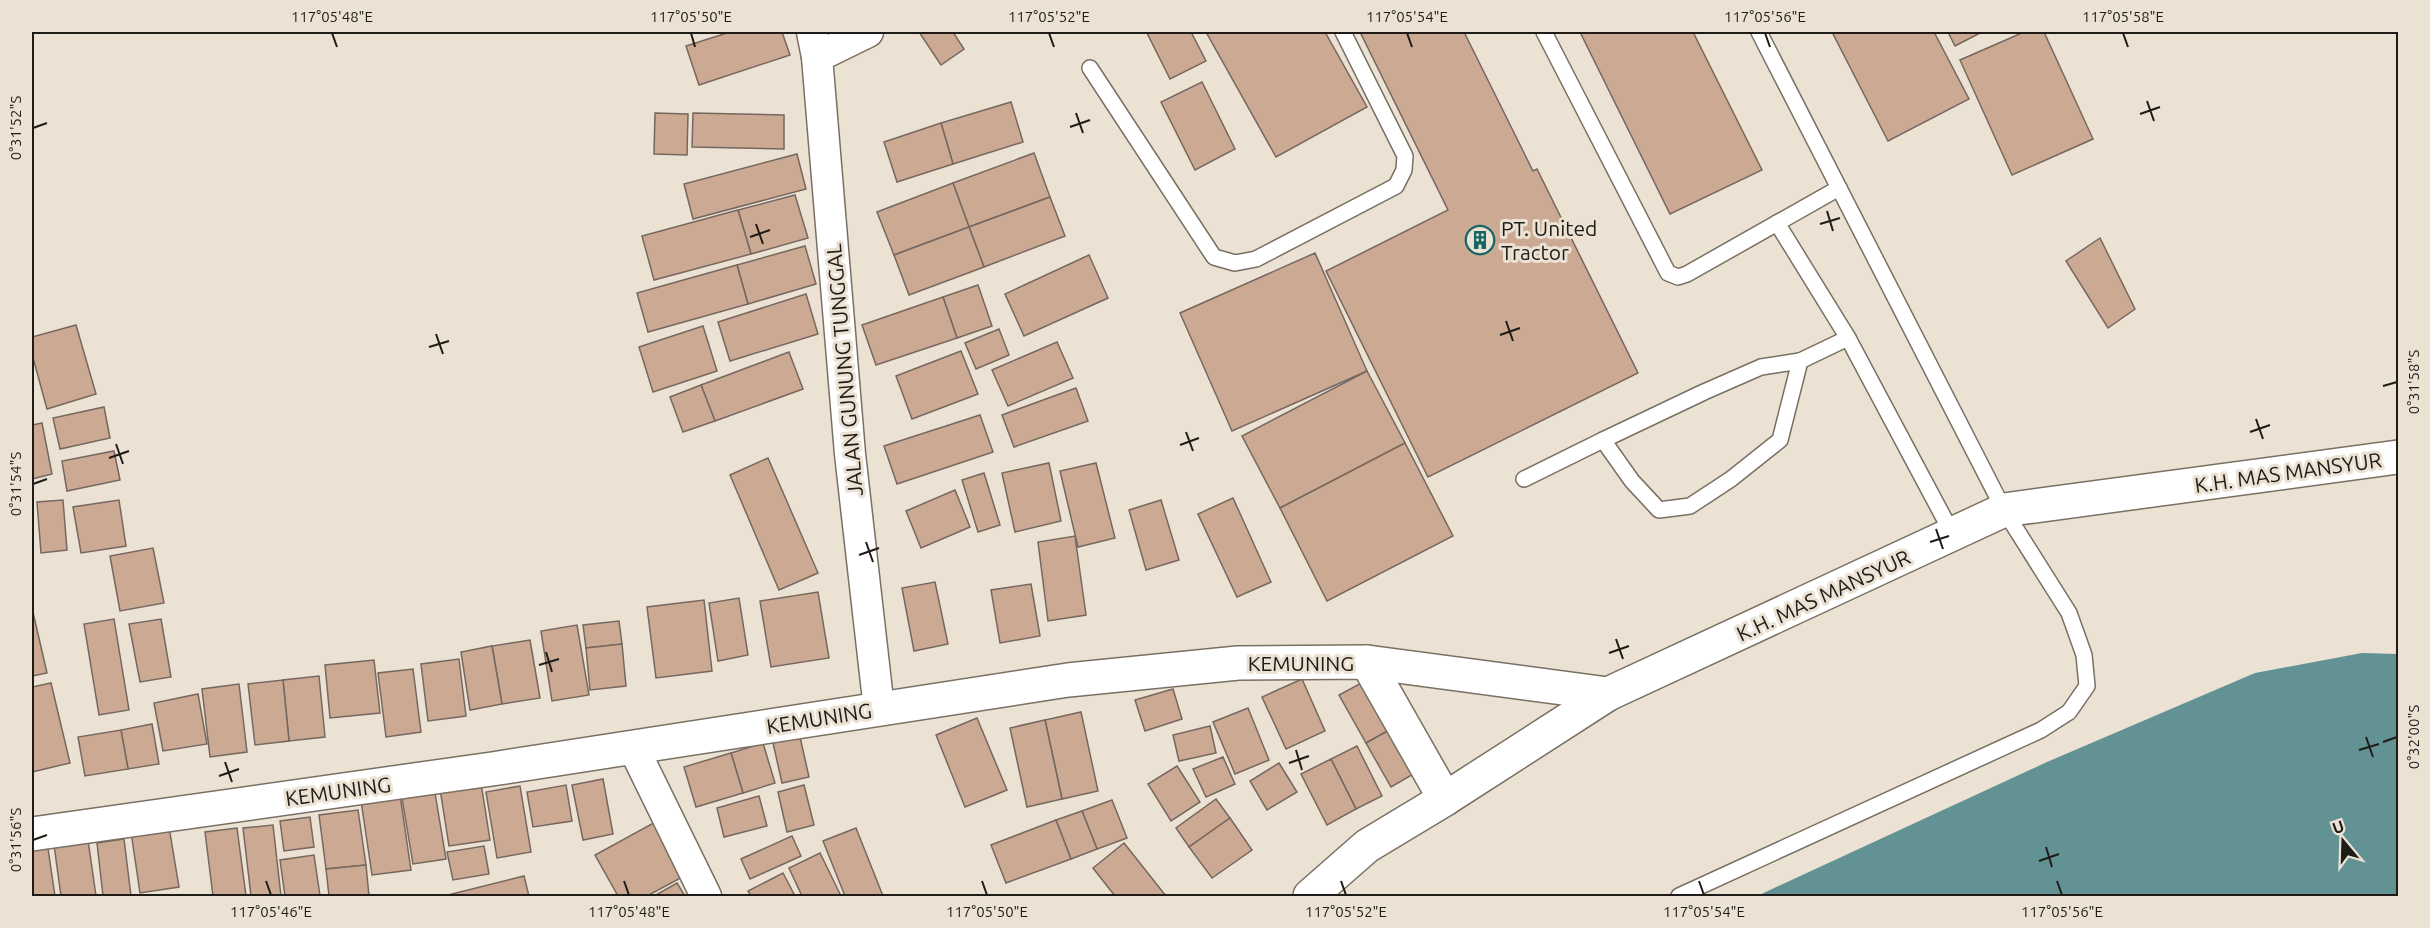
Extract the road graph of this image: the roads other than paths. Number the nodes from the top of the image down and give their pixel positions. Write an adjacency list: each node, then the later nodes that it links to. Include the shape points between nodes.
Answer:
1 (868, 32): 5 (street)
2 (1343, 32): 6 (lane, via 1405,156 1404,170 1396,186 1257,259 1235,263 1214,257)
3 (1544, 32): 8 (lane, via 1668,273 1678,277 1687,274)
4 (1759, 32): 7 (lane)
5 (814, 44): 18 (street, JALAN GUNUNG TUNGGAL, via 850,454)
6 (1090, 68)
7 (1839, 188): 8 (lane); 14 (lane)
8 (1777, 223): 9 (lane)
9 (1848, 338): 10 (lane); 15 (lane)
10 (1800, 361): 11 (lane, via 1761,368); 11 (lane, via 1780,440 1690,506 1659,510)
11 (1603, 440): 13 (lane)
12 (2398, 457): 14 (street, K.H. MAS MANSYUR)
13 (1524, 479)
14 (2004, 510): 15 (street, K.H. MAS MANSYUR); 24 (lane, via 2069,613 2084,655 2087,686 2069,712 2041,730)
15 (1953, 535): 17 (street, K.H. MAS MANSYUR)
16 (1367, 662): 17 (street, KEMUNING); 18 (street, KEMUNING, via 1238,663 1068,680); 20 (street)
17 (1608, 694): 20 (street, K.H. MAS MANSYUR)
18 (879, 709): 19 (street, KEMUNING)
19 (633, 747): 21 (street, KEMUNING); 22 (street)
20 (1445, 799): 23 (street, K.H. MAS MANSYUR, via 1367,846)
21 (32, 834)
22 (706, 897)
23 (1310, 897)
24 (1679, 897)

